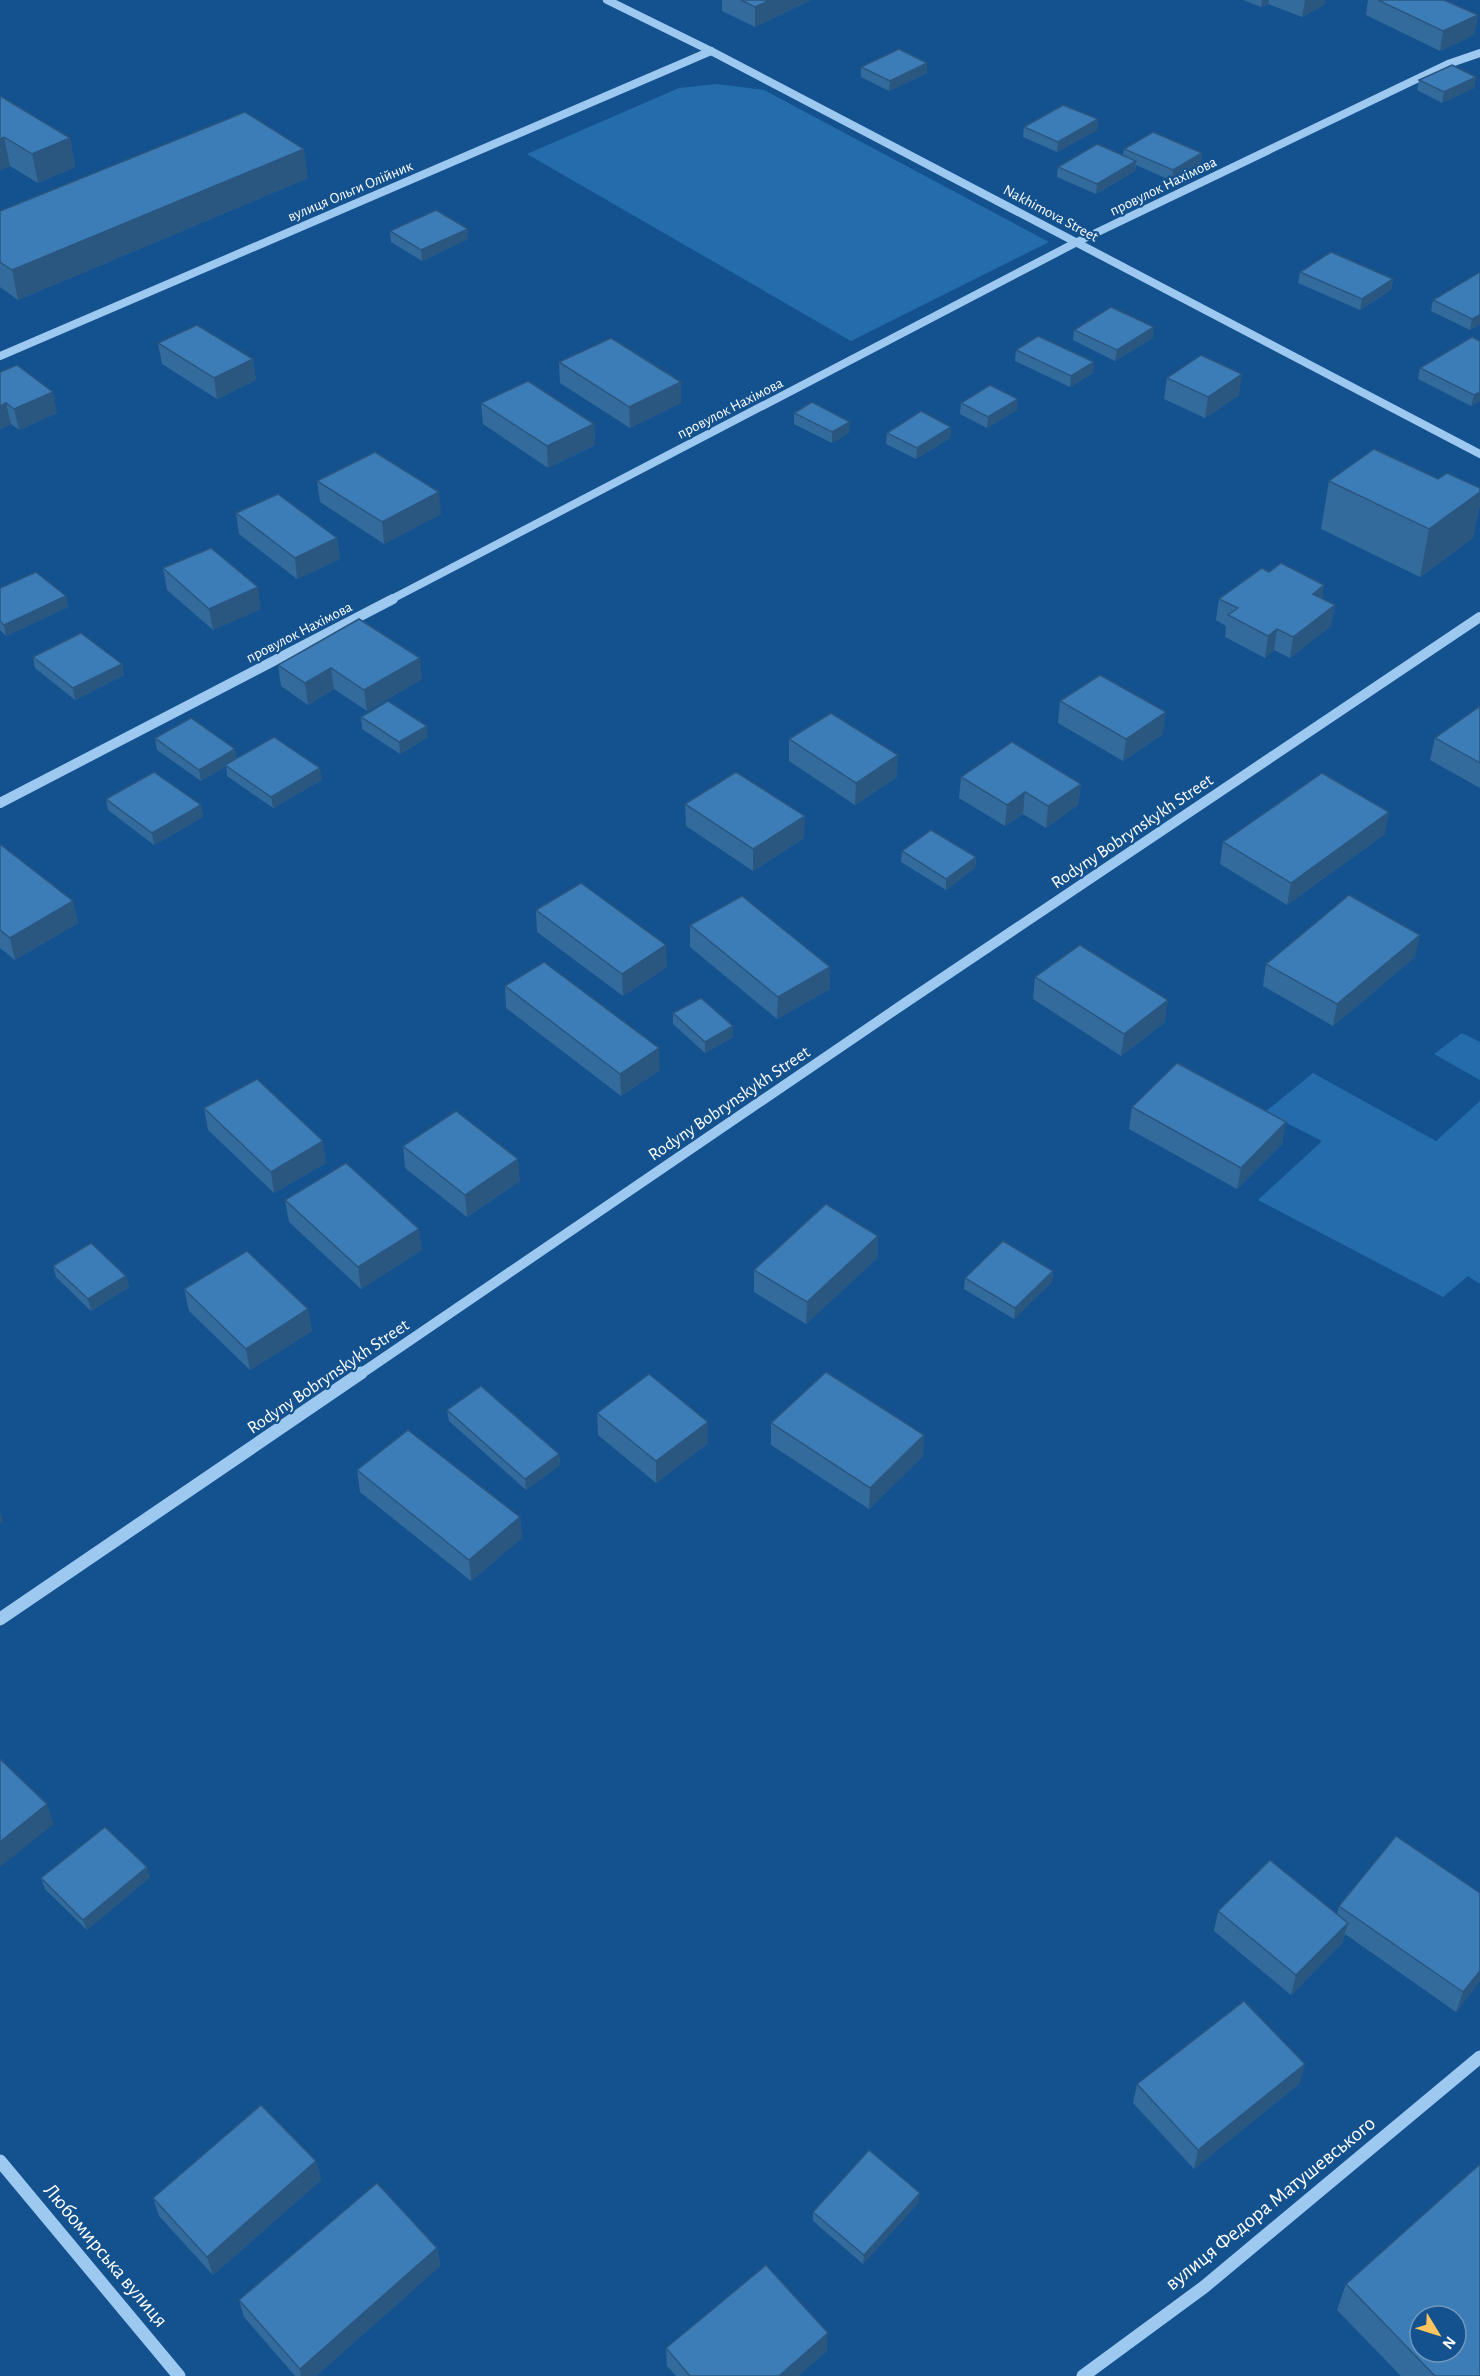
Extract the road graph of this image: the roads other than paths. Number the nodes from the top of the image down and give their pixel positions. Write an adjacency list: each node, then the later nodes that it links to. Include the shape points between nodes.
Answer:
1 (607, 0): 2 (street, Nakhimova Street)
2 (711, 51): 4 (street, Nakhimova Street); 5 (street, вулиця Ольги Олійник)
3 (1480, 53): 4 (street, провулок Нахімова, via 1449,64)
4 (1077, 242): 6 (street, Nakhimova Street); 8 (street, провулок Нахімова)
5 (0, 356)
6 (1480, 454)
7 (1480, 617): 9 (street, Rodyny Bobrynskykh Street)
8 (0, 802)
9 (0, 1620)
10 (1480, 2057): 13 (street, вулиця Федора Матушевського, via 1204,2288)
11 (0, 2161): 12 (street, Любомирська вулиця)
12 (179, 2376)
13 (1083, 2376)

